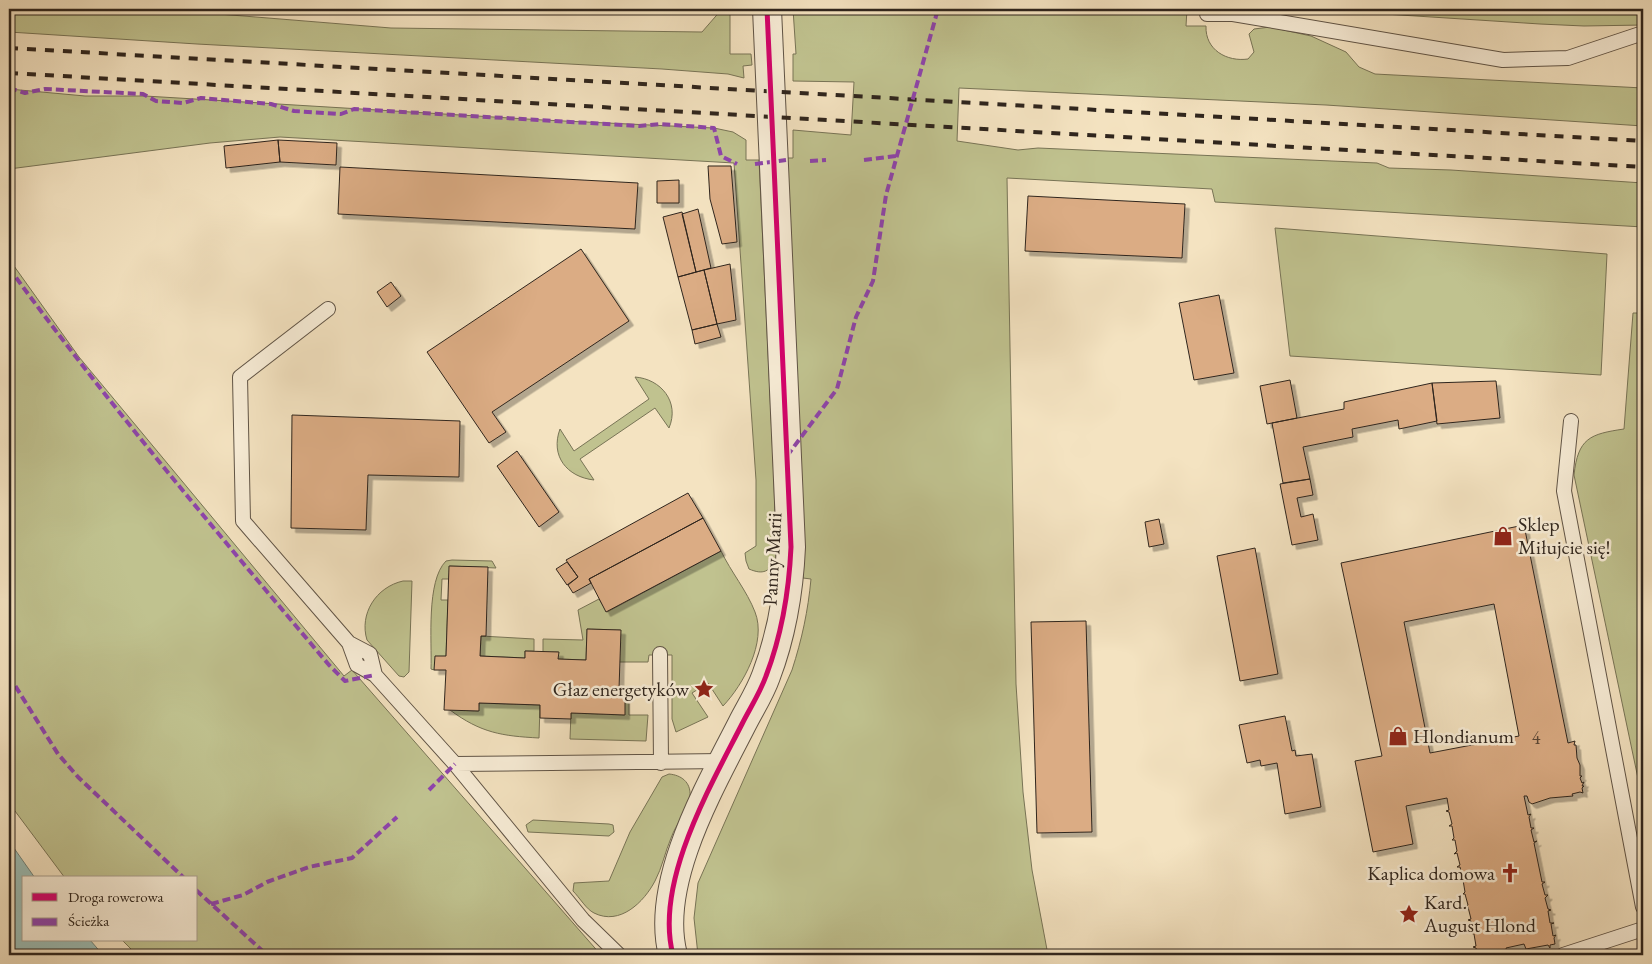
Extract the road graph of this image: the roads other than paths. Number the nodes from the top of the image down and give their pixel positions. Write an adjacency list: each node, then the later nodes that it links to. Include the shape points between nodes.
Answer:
1 (767, 9): 7 (street, Panny Marii, via 790,581 781,632 765,678)
2 (1207, 14): 3 (lane, via 1234,14 1503,60 1568,58)
3 (1643, 33)
4 (328, 309): 9 (lane, via 240,377 243,521 349,643 358,665 375,675)
5 (1571, 421): 10 (lane, via 1564,491)
6 (660, 654): 8 (lane)
7 (723, 761): 8 (lane); 13 (street, Panny Marii, via 681,854 671,893 670,943)
8 (661, 763): 9 (lane)
9 (456, 764): 12 (lane, via 583,920)
10 (1643, 907)
11 (1643, 929): 14 (lane)
12 (619, 955)
13 (673, 955)
14 (1563, 955)

